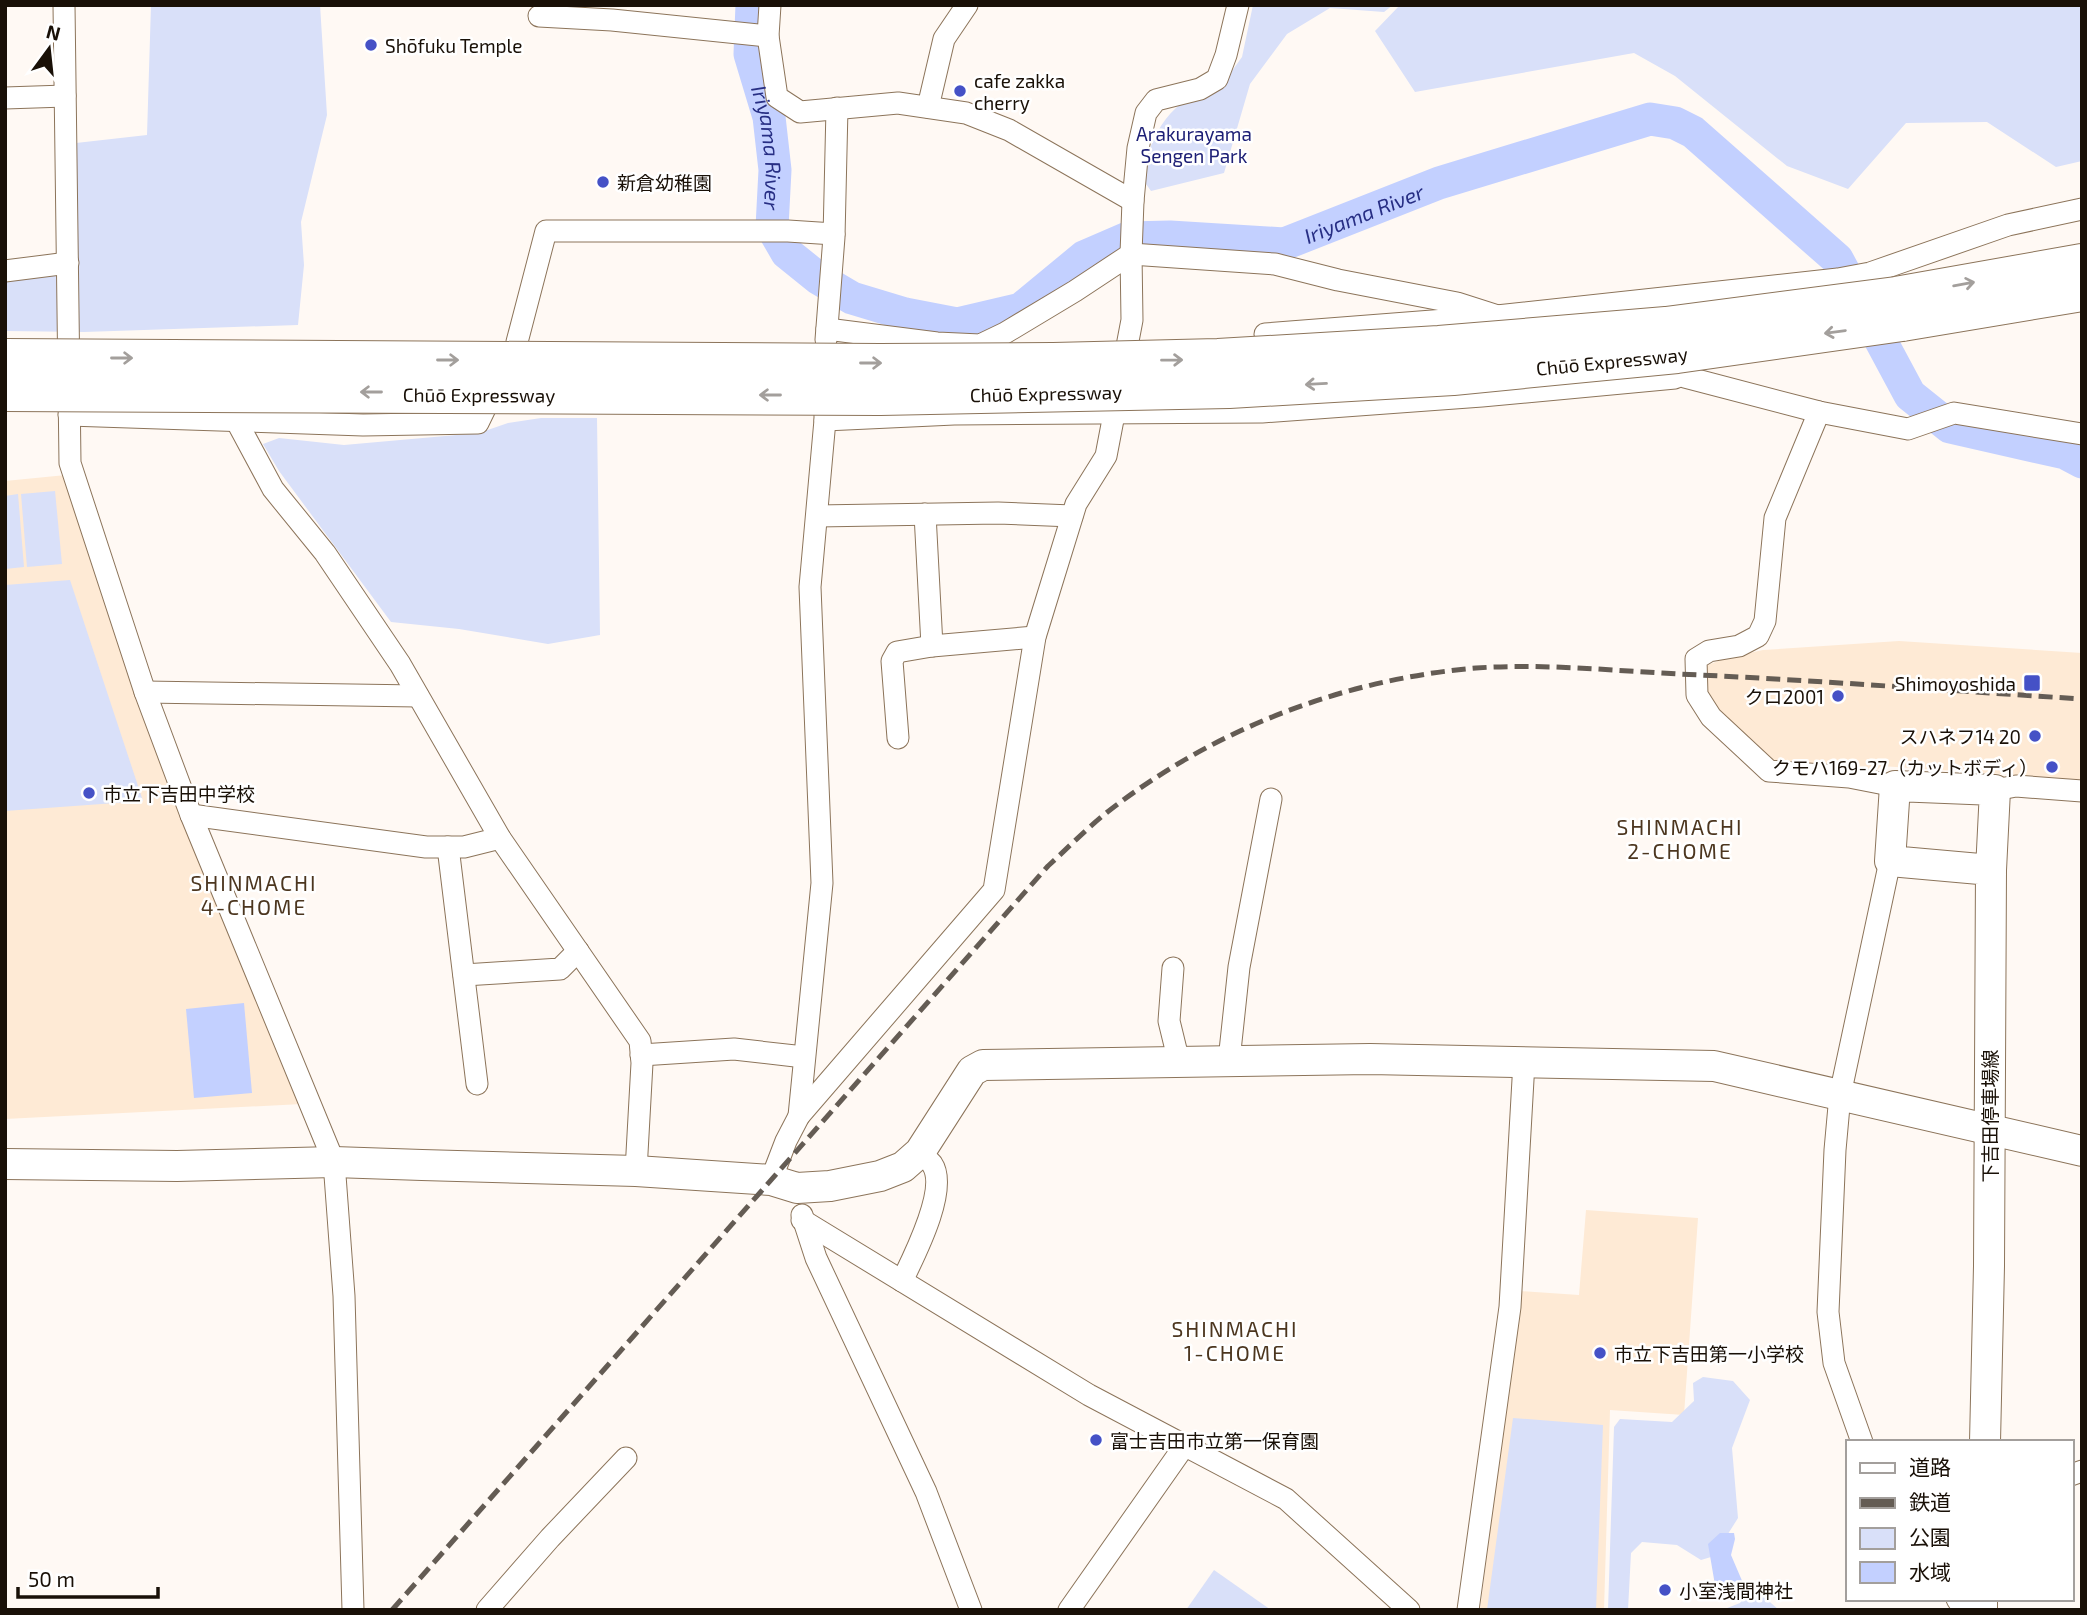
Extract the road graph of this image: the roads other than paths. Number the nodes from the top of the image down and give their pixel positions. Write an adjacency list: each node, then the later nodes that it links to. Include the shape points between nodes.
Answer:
1 (64, 5): 7 (street)
2 (770, 5): 6 (street)
3 (967, 5): 9 (street, via 944,39)
4 (1238, 5): 11 (street, via 1217,79 1200,89 1156,100 1146,113)
5 (539, 16): 6 (street)
6 (757, 34): 10 (street, via 777,97 800,112)
7 (65, 96): 8 (street); 15 (street)
8 (5, 98)
9 (928, 107): 10 (street, via 898,103); 11 (street, via 966,113 1009,130)
10 (837, 108): 13 (street)
11 (1133, 201): 14 (street)
12 (2082, 209): 19 (street, via 2008,225)
13 (834, 234): 22 (street); 23 (street, via 546,231)
14 (1131, 243): 20 (street, via 1275,264 1457,303); 22 (street, via 1017,326 980,345); 27 (street, via 1132,320)
15 (68, 263): 17 (street); 29 (street)
16 (2082, 263): 19 (highway, Chūō Expressway, one-way to 16)
17 (5, 271)
18 (2082, 292): 19 (highway, Chūō Expressway)
19 (1890, 297): 20 (street, via 1838,279); 24 (highway, Chūō Expressway, one-way to 19, bridge, via 880,363 1218,358 1666,326); 26 (highway, Chūō Expressway, one-way to 26, bridge, via 1677,354 1453,376 1229,389 880,396)
20 (1497, 316): 21 (street); 25 (street)
21 (1265, 334)
22 (826, 336): 23 (street, via 753,348); 30 (street)
23 (517, 342): 31 (street, via 478,423)
24 (5, 358)
25 (1685, 377): 27 (street, via 1274,412); 28 (street)
26 (5, 393)
27 (1113, 412): 30 (street); 35 (street, via 1106,456)
28 (1819, 412): 32 (street, via 1908,429 1954,413); 41 (street, via 1775,518 1765,621 1758,636 1696,659 1697,695 1711,717 1769,771)
29 (69, 415): 31 (street); 38 (street, via 70,463)
30 (825, 421): 34 (street)
31 (237, 422): 39 (street, via 274,489 325,553)
32 (2082, 434)
33 (925, 514): 34 (street); 35 (street); 37 (street)
34 (817, 516): 54 (street, via 810,587 822,883)
35 (1073, 516): 36 (street)
36 (1035, 637): 37 (street); 60 (street, via 994,890)
37 (932, 646): 40 (street, via 897,652 892,661)
38 (145, 692): 39 (street); 45 (street)
39 (418, 696): 46 (street)
40 (898, 738)
41 (1895, 786): 42 (street); 48 (street)
42 (1994, 790): 43 (street, via 2016,786); 49 (street, 下吉田停車場線)
43 (2082, 791)
44 (1271, 799): 55 (street, via 1239,967)
45 (191, 815): 47 (street); 64 (street)
46 (500, 838): 47 (street); 50 (street)
47 (448, 847): 52 (street)
48 (1890, 861): 49 (street); 59 (street)
49 (1991, 870): 61 (street, 下吉田停車場線)
50 (578, 951): 52 (street, via 560,969); 53 (street, via 640,1041)
51 (1173, 968): 56 (street, via 1169,1021)
52 (464, 975): 58 (street)
53 (641, 1055): 54 (street, via 734,1049); 66 (street)
54 (804, 1057): 60 (street)
55 (1231, 1061): 56 (street); 57 (street)
56 (1179, 1062): 63 (street, via 983,1065 972,1071)
57 (1524, 1062): 59 (street, via 1714,1066); 79 (street, via 1510,1307)
58 (477, 1084)
59 (1840, 1095): 61 (street); 70 (street, via 1828,1312 1834,1363)
60 (799, 1116): 67 (street, via 786,1141)
61 (1989, 1129): 62 (street); 71 (street, 下吉田停車場線)
62 (2082, 1151)
63 (920, 1152): 67 (street, via 903,1167 880,1177 830,1186); 69 (street, via 932,1164 935,1197 930,1223)
64 (334, 1163): 65 (street); 66 (street); 74 (street, via 344,1296)
65 (5, 1164)
66 (636, 1171): 67 (street)
67 (784, 1184): 68 (street)
68 (802, 1220): 69 (street); 76 (street, via 926,1492)
69 (902, 1281): 72 (street, via 1090,1395)
70 (1861, 1440)
71 (1986, 1440)
72 (1185, 1445): 77 (street); 78 (street, via 1286,1499)
73 (626, 1458): 75 (street)
74 (353, 1610)
75 (487, 1610)
76 (971, 1610)
77 (1069, 1610)
78 (1409, 1610)
79 (1468, 1610)

